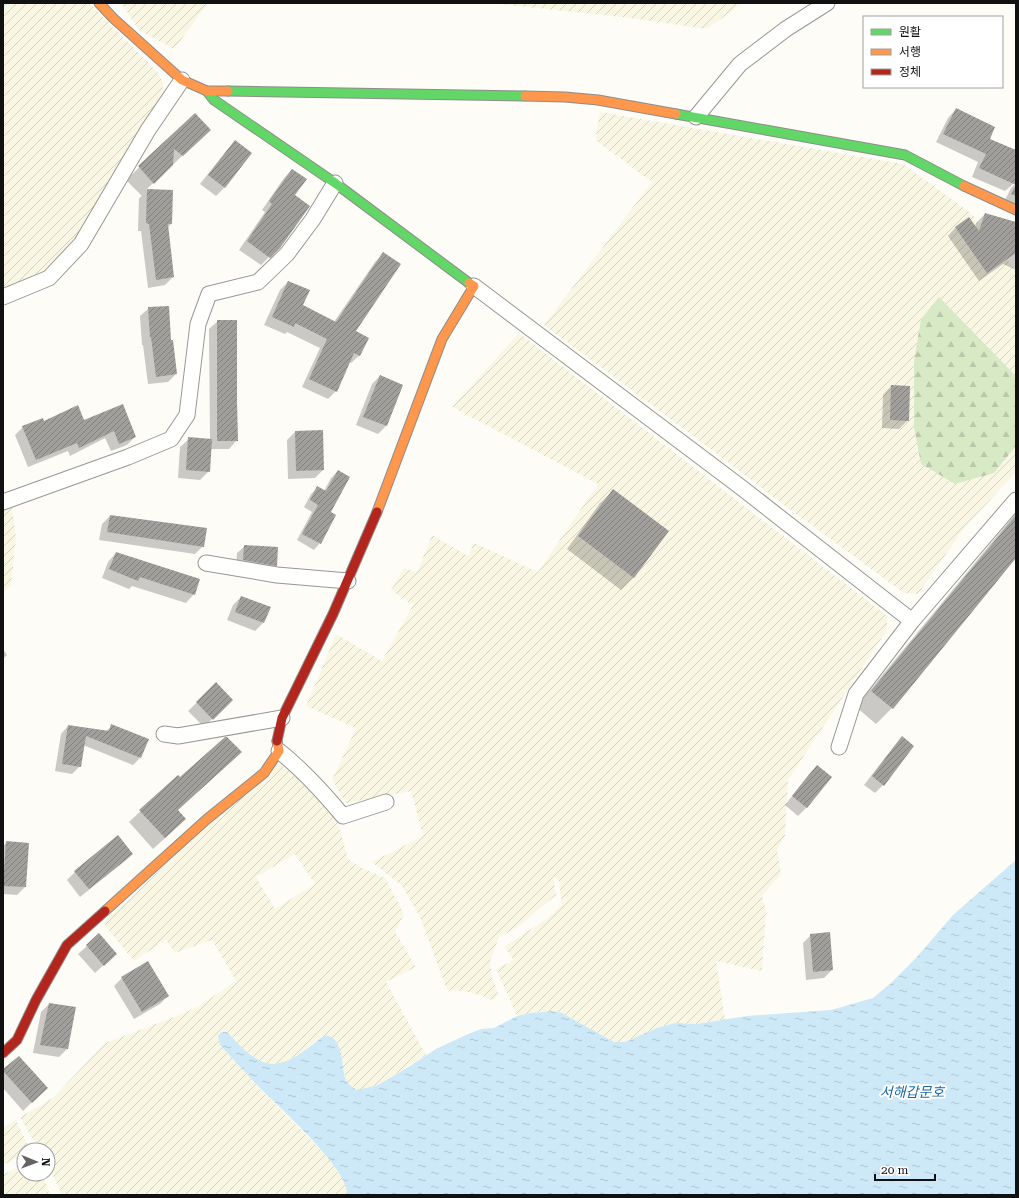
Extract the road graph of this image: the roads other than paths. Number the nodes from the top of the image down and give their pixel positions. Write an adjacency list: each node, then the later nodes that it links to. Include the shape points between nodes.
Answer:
1 (99, 3): 3 (street)
2 (827, 3): 5 (street, via 786,29 740,64)
3 (182, 80): 4 (street); 9 (street, via 148,130 81,244 49,278)
4 (207, 91): 5 (street, via 565,97 598,100); 6 (street, via 214,100)
5 (696, 118): 7 (street, via 905,155 976,193)
6 (335, 183): 8 (street); 11 (street, via 314,219 287,254 258,282 209,294 198,324 187,415 171,439)
7 (1016, 210)
8 (474, 286): 13 (street, via 442,339 381,502); 14 (street, via 742,488)
9 (3, 298)
10 (1016, 500): 14 (street)
11 (3, 502)
12 (206, 563): 13 (street, via 277,575)
13 (348, 580): 15 (street)
14 (912, 621): 17 (street, via 856,694)
15 (282, 718): 16 (street, via 178,736); 18 (street, via 276,740)
16 (164, 734)
17 (839, 746)
18 (279, 751): 19 (street, via 321,790 343,816); 20 (street, via 264,773 206,819 67,945 17,1040)
19 (386, 802)
20 (3, 1053)

